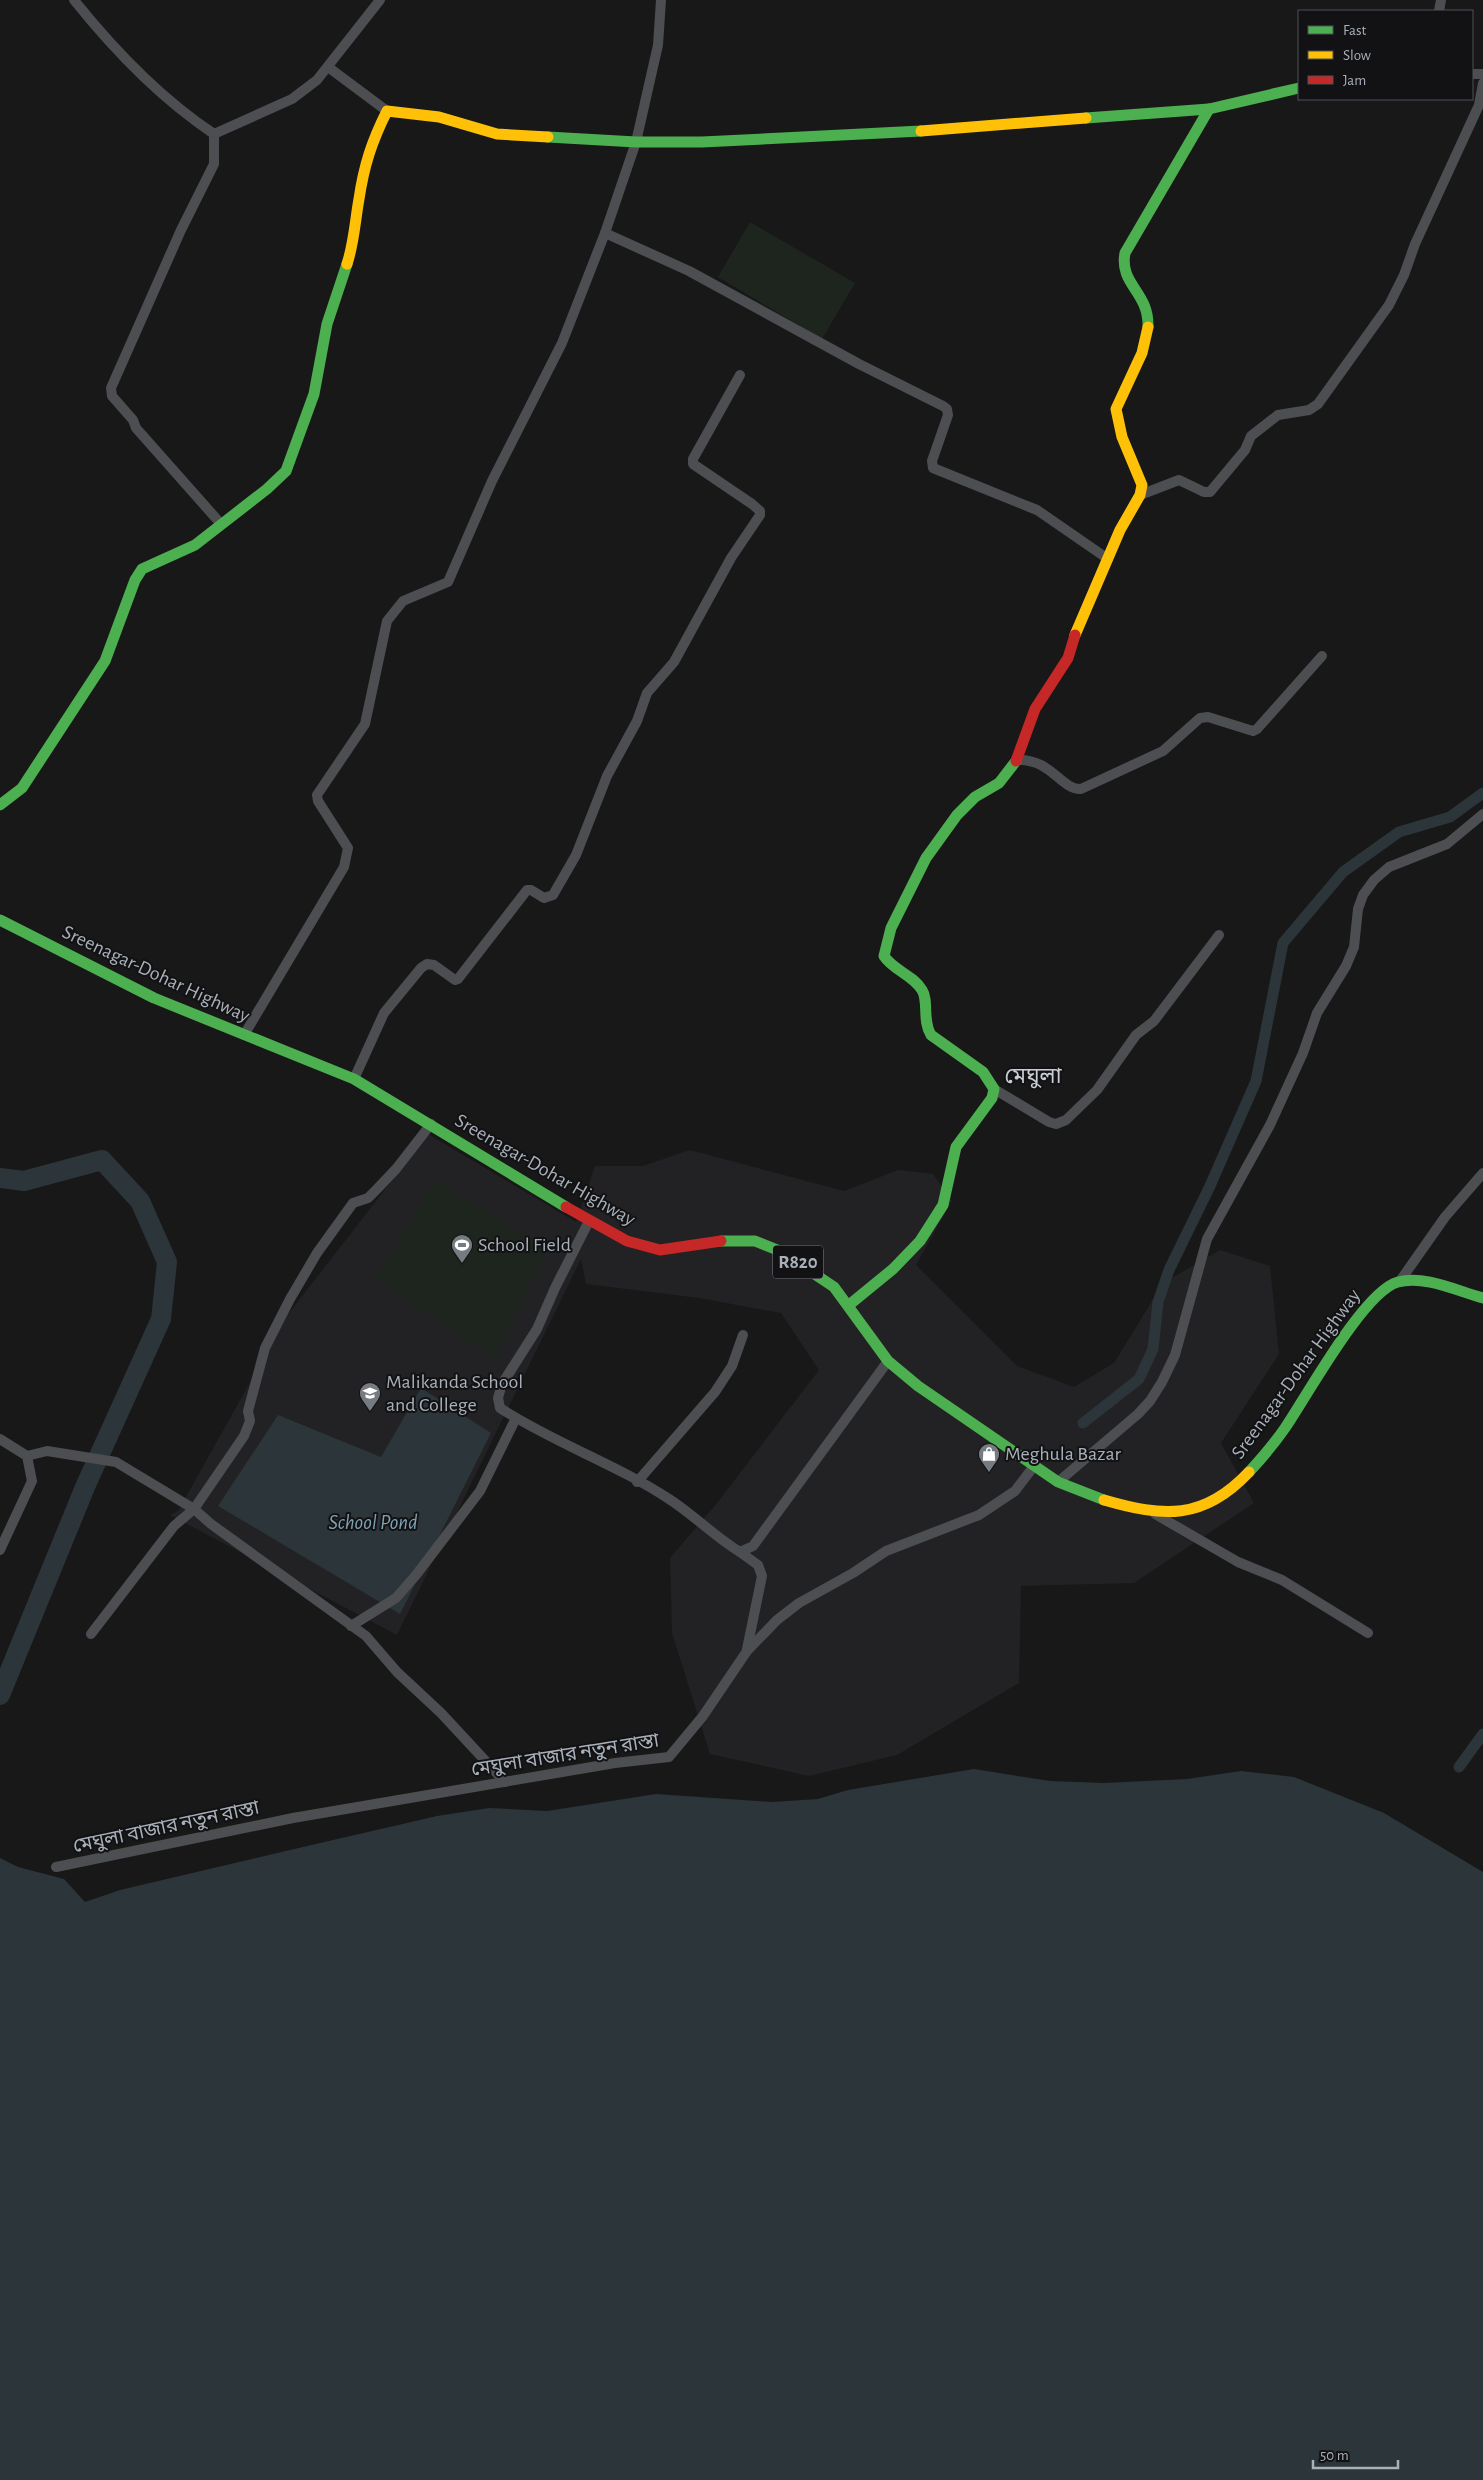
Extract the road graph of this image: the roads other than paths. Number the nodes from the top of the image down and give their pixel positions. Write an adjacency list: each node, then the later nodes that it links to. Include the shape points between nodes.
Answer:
1 (74, 0): 9 (street, via 110,45 191,119)
2 (380, 0): 4 (street)
3 (661, 0): 10 (street, via 658,45)
4 (328, 67): 8 (street); 9 (street, via 292,100)
5 (1483, 83): 13 (street, via 1479,105 1389,305 1318,404 1309,410 1278,415 1251,436 1245,450 1210,492 1179,480)
6 (1298, 88): 7 (street)
7 (1208, 109): 10 (street, via 849,136); 13 (street, via 1122,259 1126,279 1144,297 1148,317 1148,336 1116,406 1116,420 1142,484)
8 (387, 111): 10 (street, via 439,117 497,134); 14 (street, via 371,143 352,250 327,324 314,394 286,471)
9 (214, 134): 14 (street, via 214,164 181,230 112,388 112,396)
10 (636, 142): 11 (street)
11 (605, 233): 15 (street, via 689,271 943,406 948,415 932,468 1037,510); 22 (street, via 562,343 492,481 448,582 403,601 387,621 365,724 317,795 348,848 344,867)
12 (740, 375): 23 (street, via 693,464 752,504 760,515 731,558 674,662 647,693 637,721 607,776 576,855 553,895 544,898 527,890 458,979 434,965 427,964 421,968 384,1013)
13 (1140, 495): 15 (street)
14 (221, 524): 18 (street, via 195,545 142,569 105,661 22,788)
15 (1108, 559): 17 (street, via 1068,658 1035,709)
16 (1322, 656): 17 (street, via 1253,731 1208,717 1200,718 1163,751 1081,789 1069,786 1045,766)
17 (1017, 760): 24 (street, via 999,784 975,797 957,815 926,858 890,928 884,956 924,991 926,1027 931,1035 983,1072)
18 (0, 805)
19 (1483, 814): 38 (street, via 1447,844 1388,867 1363,894 1354,947 1346,966 1317,1013 1270,1124 1207,1239 1177,1347 1162,1382 1138,1414)
20 (0, 920): 22 (street, Sreenagar-Dohar Highway / R820, via 154,998)
21 (1219, 935): 24 (street, via 1154,1021 1136,1035 1097,1090 1066,1120 1056,1124 1049,1122)
22 (244, 1035): 23 (street, Sreenagar-Dohar Highway / R820)
23 (354, 1079): 25 (street, Sreenagar-Dohar Highway / R820)
24 (994, 1090): 30 (street, via 988,1106 956,1147 943,1205 920,1241 893,1269)
25 (431, 1124): 27 (street, Sreenagar-Dohar Highway / R820); 39 (street, via 377,1189 368,1198 353,1203 317,1253 265,1348 244,1436)
26 (1483, 1172): 28 (street, via 1445,1217)
27 (589, 1222): 30 (street, Sreenagar-Dohar Highway / R820, via 627,1241 660,1250 732,1240 755,1241 803,1265 834,1287); 33 (street, via 537,1328 502,1384 498,1398 500,1408)
28 (1400, 1281): 29 (street); 40 (street, Sreenagar-Dohar Highway / R820, via 1386,1286 1372,1299 1287,1424 1232,1490 1195,1510)
29 (1483, 1298)
30 (849, 1305): 32 (street, Sreenagar-Dohar Highway / R820)
31 (743, 1335): 37 (street, via 732,1366 715,1392)
32 (888, 1361): 36 (street, Sreenagar-Dohar Highway / R820, via 918,1386); 42 (street, via 753,1546)
33 (516, 1418): 37 (street); 43 (street, via 480,1490 416,1575 396,1598)
34 (0, 1439): 35 (street)
35 (27, 1456): 39 (street, via 47,1451 116,1462); 41 (street, via 32,1481)
36 (1034, 1466): 38 (street, Sreenagar-Dohar Highway / R820); 46 (street, মেঘুলা বাজার নতুন রাস্তা, via 1015,1491 979,1515 886,1551 799,1603)
37 (637, 1482): 42 (street, via 670,1500)
38 (1058, 1482): 40 (street, Sreenagar-Dohar Highway / R820, via 1111,1502)
39 (194, 1509): 43 (street); 45 (street, via 174,1526)
40 (1147, 1510): 44 (street, via 1238,1562 1282,1580)
41 (0, 1550)
42 (740, 1552): 46 (street, via 758,1565 762,1576)
43 (352, 1626): 47 (street, via 366,1636)
44 (1368, 1633)
45 (91, 1634)
46 (747, 1651): 47 (street, মেঘুলা বাজার নতুন রাস্তা, via 703,1716 670,1757 616,1762)
47 (505, 1782): 48 (street, মেঘুলা বাজার নতুন রাস্তা, via 293,1818)
48 (56, 1867)

